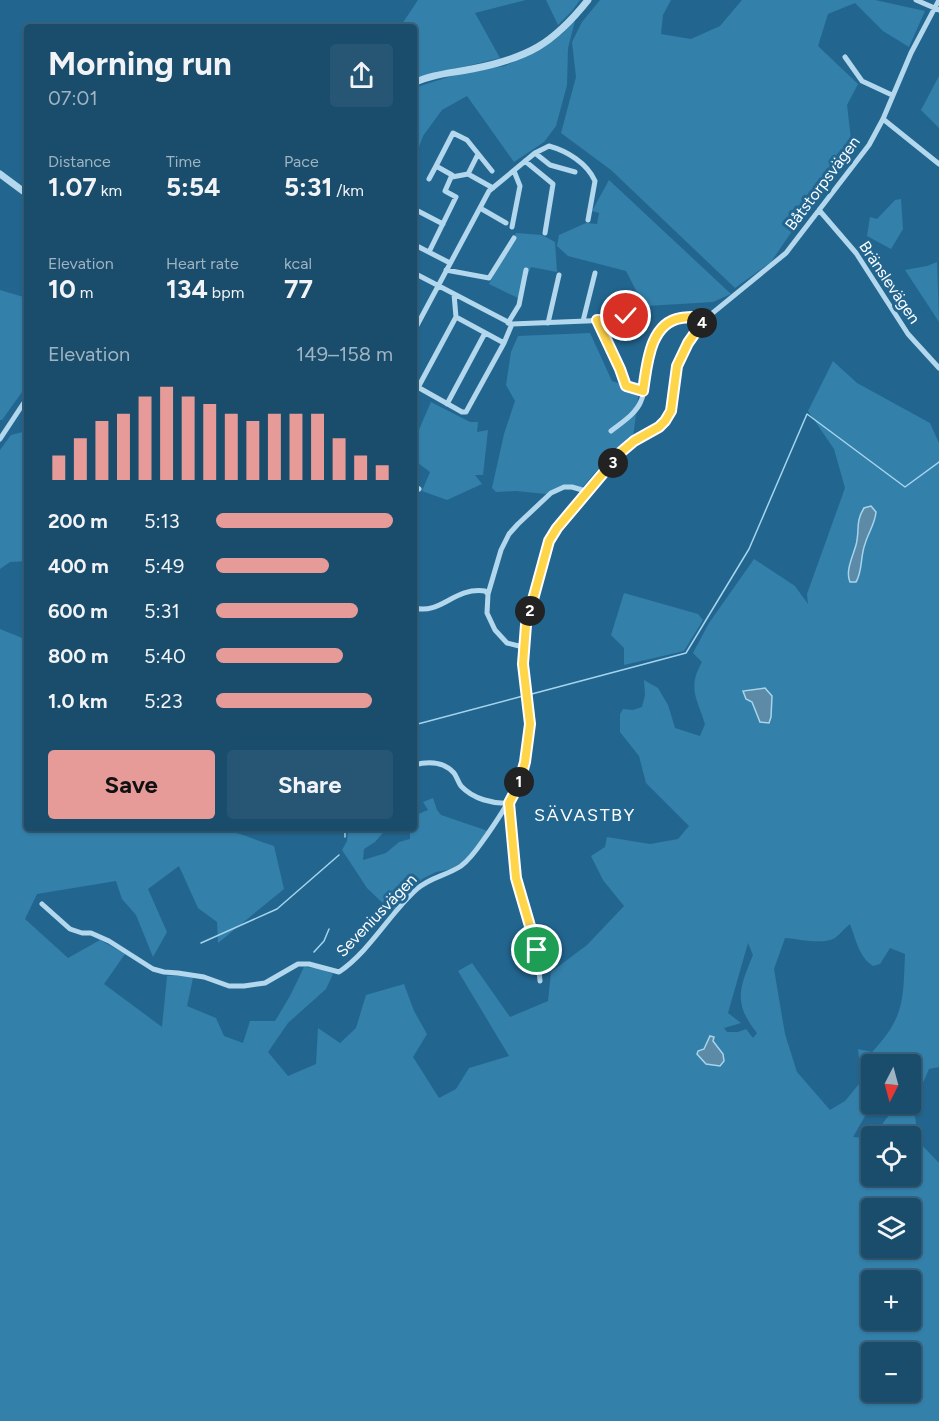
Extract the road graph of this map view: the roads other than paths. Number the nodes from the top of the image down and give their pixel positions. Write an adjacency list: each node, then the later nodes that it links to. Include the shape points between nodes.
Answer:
1 (588, 0): 6 (street, via 561,32 526,54)
2 (916, 0): 4 (street)
3 (939, 0): 4 (street, Båtstorpsvägen)
4 (937, 9): 7 (street, Båtstorpsvägen)
5 (845, 57): 7 (street, via 862,81)
6 (417, 83)
7 (892, 95): 8 (street, Båtstorpsvägen)
8 (882, 119): 12 (street); 24 (street, Båtstorpsvägen, via 869,145)
9 (535, 153): 11 (street); 16 (street, via 550,165); 26 (street, via 557,145 592,175 595,181)
10 (478, 154): 13 (street, via 467,140 453,133); 14 (street); 18 (street)
11 (525, 161): 15 (street); 30 (street, via 553,184)
12 (939, 164)
13 (436, 166): 19 (street); 20 (street)
14 (492, 171)
15 (514, 171): 21 (street); 29 (street, via 520,186)
16 (575, 172)
17 (0, 174): 22 (street)
18 (468, 174): 19 (street); 21 (street)
19 (452, 177): 28 (street, via 445,191 456,197)
20 (429, 179)
21 (493, 188): 23 (street)
22 (24, 192)
23 (480, 208): 27 (street); 35 (street)
24 (819, 210): 34 (street, Båtstorpsvägen); 55 (street, Bränslevägen, via 856,253 908,334)
25 (417, 212): 28 (street)
26 (588, 220)
27 (506, 223)
28 (443, 224): 33 (street)
29 (512, 227)
30 (545, 233)
31 (514, 238): 36 (street, via 489,278)
32 (417, 246): 33 (street)
33 (429, 252): 35 (street)
34 (786, 253): 48 (street, Seveniusvägen)
35 (450, 263): 36 (street)
36 (446, 270): 41 (street)
37 (526, 270): 50 (street, via 519,305)
38 (595, 273): 49 (street)
39 (417, 275): 41 (street)
40 (559, 275): 51 (street)
41 (437, 286): 42 (street); 52 (street)
42 (454, 294): 46 (street); 50 (street)
43 (625, 294): 44 (street)
44 (626, 316): 45 (street); 47 (street)
45 (637, 316)
46 (456, 317): 53 (street); 56 (street)
47 (597, 320): 49 (street); 58 (street, via 626,386)
48 (704, 320): 58 (street, via 675,319 657,334); 63 (street, Seveniusvägen, via 677,366 671,411 665,421 621,452)
49 (583, 321): 51 (street)
50 (510, 323): 51 (street); 54 (street)
51 (548, 323)
52 (417, 325)
53 (485, 333): 54 (street); 60 (street)
54 (504, 343): 60 (street, via 468,409 462,412)
55 (939, 368)
56 (417, 384)
57 (417, 387): 60 (street)
58 (643, 391): 61 (street, via 642,401)
59 (24, 403): 62 (street)
60 (447, 404)
61 (611, 431)
62 (0, 439)
63 (590, 492): 64 (street, via 564,487 532,509 505,542); 66 (street, Seveniusvägen, via 549,541)
64 (488, 594): 65 (street, via 464,592 439,607); 66 (street, via 487,613 495,630 507,643)
65 (417, 609)
66 (523, 647): 68 (street, Seveniusvägen, via 530,724 526,759)
67 (417, 764): 68 (street, via 439,763 478,797 495,804)
68 (509, 803): 69 (street, Seveniusvägen, via 463,865 417,889 339,972 298,964 265,982 229,986 164,972 109,941 70,929); 70 (street, Seveniusvägen, via 516,878 537,950)
69 (42, 904)
70 (540, 981)

